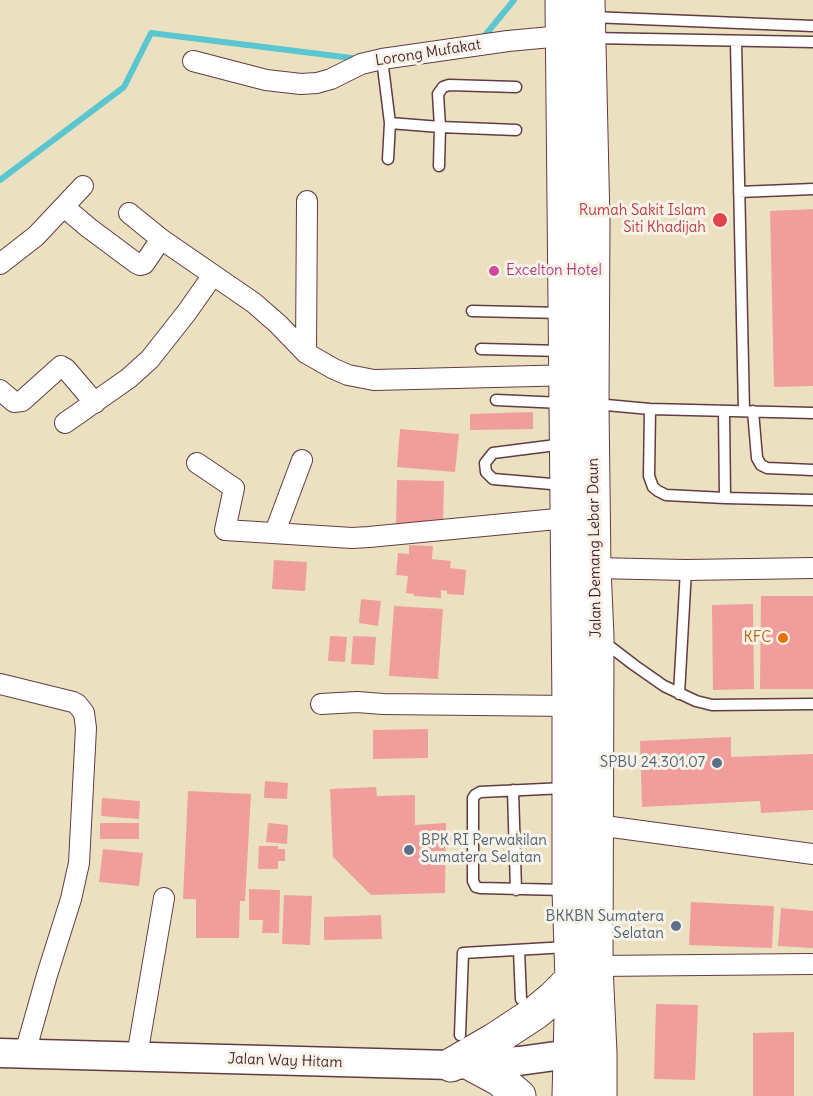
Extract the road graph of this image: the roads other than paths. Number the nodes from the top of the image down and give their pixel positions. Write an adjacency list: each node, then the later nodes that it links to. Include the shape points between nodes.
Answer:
1 (578, 18): 2 (lane); 3 (lane, via 629,38); 5 (street, Lorong Mufakat, via 508,41); 23 (highway, Jalan Demang Lebar Daun); 26 (highway, Jalan Demang Lebar Daun, via 593,222)
2 (813, 26)
3 (736, 42): 4 (lane); 15 (lane)
4 (813, 42)
5 (382, 59): 6 (street, Lorong Mufakat, via 361,64 331,79 301,84 266,80); 8 (lane)
6 (193, 61)
7 (516, 87): 9 (lane, via 443,87 438,94)
8 (390, 123): 9 (lane); 11 (lane)
9 (440, 127): 10 (lane); 12 (lane)
10 (516, 130)
11 (388, 159)
12 (439, 166)
13 (83, 186): 17 (street)
14 (813, 189): 15 (lane)
15 (739, 192): 32 (lane)
16 (307, 201): 25 (street)
17 (64, 207): 19 (street, via 140,265); 20 (street, via 36,236)
18 (129, 213): 19 (street)
19 (161, 239): 21 (street)
20 (0, 264)
21 (213, 275): 25 (street, via 254,303); 29 (street, via 150,359)
22 (472, 311): 23 (lane)
23 (565, 313): 26 (highway, Jalan Demang Lebar Daun)
24 (481, 349): 26 (lane)
25 (306, 353): 26 (street, via 348,375 374,380)
26 (577, 388): 28 (lane); 30 (lane); 35 (highway, Jalan Demang Lebar Daun); 44 (highway, Jalan Demang Lebar Daun)
27 (0, 390): 29 (street, via 14,402 22,401 61,366)
28 (496, 400)
29 (94, 403): 34 (street)
30 (650, 409): 31 (lane); 40 (lane, via 649,476 653,487 666,495)
31 (724, 411): 32 (lane); 40 (lane)
32 (748, 411): 33 (lane); 38 (lane, via 761,465)
33 (813, 413)
34 (65, 423)
35 (567, 444): 39 (highway, Jalan Demang Lebar Daun); 39 (lane, via 493,453 485,464 493,479)
36 (302, 460): 43 (street)
37 (197, 463): 43 (street, via 234,488 225,530)
38 (813, 470)
39 (567, 486): 42 (highway, Jalan Demang Lebar Daun)
40 (724, 498): 41 (lane)
41 (813, 500)
42 (567, 518): 43 (street, via 352,538); 52 (highway, Jalan Demang Lebar Daun)
43 (275, 532)
44 (594, 568): 46 (street); 47 (highway, Jalan Demang Lebar Daun)
45 (813, 568): 46 (street)
46 (686, 570): 49 (lane)
47 (597, 637): 49 (lane); 55 (highway, Jalan Demang Lebar Daun)
48 (0, 684): 65 (street, via 77,704 84,713 86,728 79,863 71,899 47,975)
49 (679, 694): 51 (lane, via 712,705)
50 (321, 704): 52 (street)
51 (813, 704)
52 (569, 706): 53 (highway, Jalan Demang Lebar Daun)
53 (568, 788): 54 (lane); 55 (highway, Jalan Demang Lebar Daun)
54 (513, 790): 57 (lane); 57 (lane, via 480,792 473,798 472,881 480,888)
55 (583, 824): 56 (street); 58 (highway, Jalan Demang Lebar Daun); 63 (highway, Jalan Demang Lebar Daun)
56 (813, 854)
57 (516, 890): 58 (lane)
58 (569, 890): 60 (highway, Jalan Demang Lebar Daun)
59 (164, 898): 68 (street)
60 (571, 946): 61 (lane); 63 (highway, Jalan Demang Lebar Daun)
61 (519, 950): 64 (lane); 67 (lane, via 463,953)
62 (811, 964): 63 (street)
63 (584, 972): 66 (highway, Jalan Demang Lebar Daun); 67 (highway, via 494,1040)
64 (521, 999)
65 (13, 1053): 68 (street, Jalan Way Hitam)
66 (585, 1053): 67 (street, Jalan Way Hitam, via 519,1061); 70 (highway, Jalan Demang Lebar Daun); 71 (highway, Jalan Demang Lebar Daun)
67 (462, 1055): 68 (street, Jalan Way Hitam); 69 (highway)
68 (137, 1056)
69 (519, 1096)
70 (569, 1096)
71 (600, 1096)

